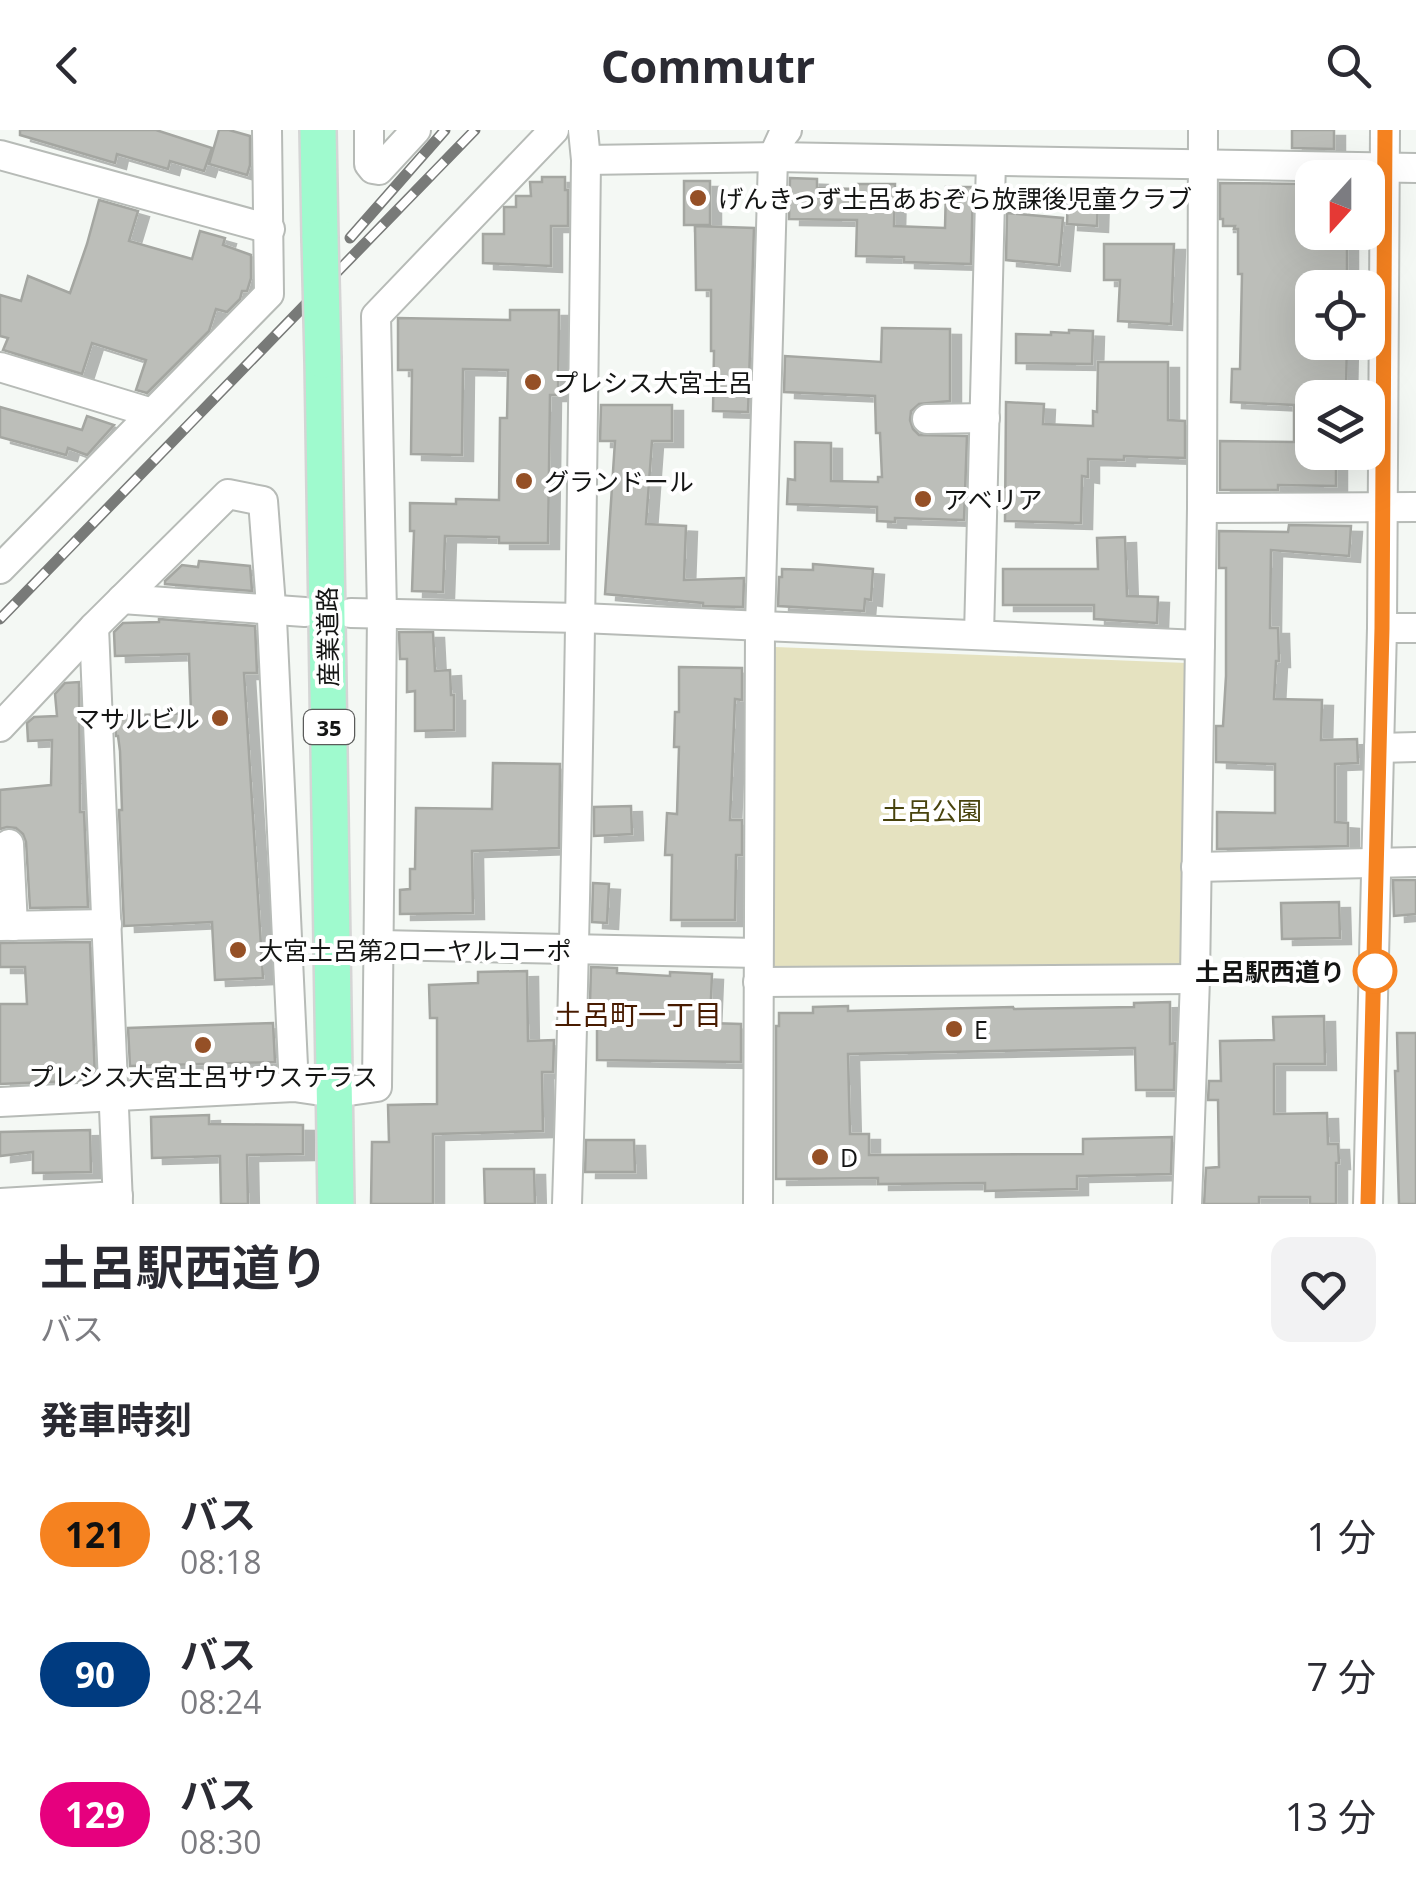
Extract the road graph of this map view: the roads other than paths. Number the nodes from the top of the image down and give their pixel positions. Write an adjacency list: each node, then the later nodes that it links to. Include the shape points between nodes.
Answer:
1 (267, 130): 19 (street)
2 (318, 130): 56 (main road, 産業道路 / 35, bridge)
3 (369, 130): 4 (street, via 369,164 379,170)
4 (416, 130)
5 (554, 130): 33 (street, via 376,316)
6 (583, 130): 12 (street)
7 (787, 130): 11 (street)
8 (1202, 130): 15 (street)
9 (1385, 130): 13 (street)
10 (0, 156): 19 (street)
11 (773, 158): 12 (street); 14 (street); 35 (street)
12 (586, 160): 34 (street)
13 (1385, 160)
14 (991, 161): 15 (street); 23 (street)
15 (1202, 164): 16 (street); 27 (street)
16 (1295, 166)
17 (1385, 167): 18 (street)
18 (1416, 168)
19 (270, 229): 22 (street, via 270,294)
20 (1384, 250): 25 (street)
21 (0, 367): 22 (street)
22 (152, 413): 28 (street)
23 (985, 418): 24 (street); 39 (street)
24 (926, 419)
25 (1382, 507): 26 (street); 27 (street); 37 (street)
26 (1416, 507)
27 (1202, 508): 40 (street)
28 (0, 570)
29 (122, 599): 30 (street); 30 (street, via 228,494 262,501); 36 (street)
30 (271, 611): 31 (street); 55 (street)
31 (305, 612)
32 (351, 613): 33 (street)
33 (382, 614): 34 (street); 50 (street)
34 (580, 618): 35 (street); 51 (street)
35 (760, 626): 39 (street); 52 (street)
36 (94, 627): 41 (street); 48 (street)
37 (1382, 628): 38 (street); 43 (street)
38 (1416, 628)
39 (979, 635): 40 (street)
40 (1200, 645): 47 (street)
41 (0, 727)
42 (1416, 747): 43 (street)
43 (1380, 748): 46 (street)
44 (9, 844): 49 (street)
45 (1416, 862): 46 (street)
46 (1378, 863): 47 (street); 65 (street)
47 (1196, 867): 53 (street)
48 (106, 924): 49 (street); 57 (street)
49 (6, 926)
50 (379, 945): 51 (street); 56 (street, via 377,1087)
51 (575, 948): 52 (street); 62 (street)
52 (758, 953): 54 (street)
53 (1195, 979): 54 (street); 64 (street)
54 (758, 982): 63 (street)
55 (294, 1088): 56 (street); 57 (street)
56 (335, 1093): 61 (main road, 産業道路 / 35)
57 (114, 1097): 58 (street); 59 (street)
58 (0, 1102)
59 (118, 1200): 60 (street)
60 (0, 1203)
61 (336, 1204)
62 (567, 1204)
63 (758, 1204)
64 (1187, 1204)
65 (1368, 1204)

